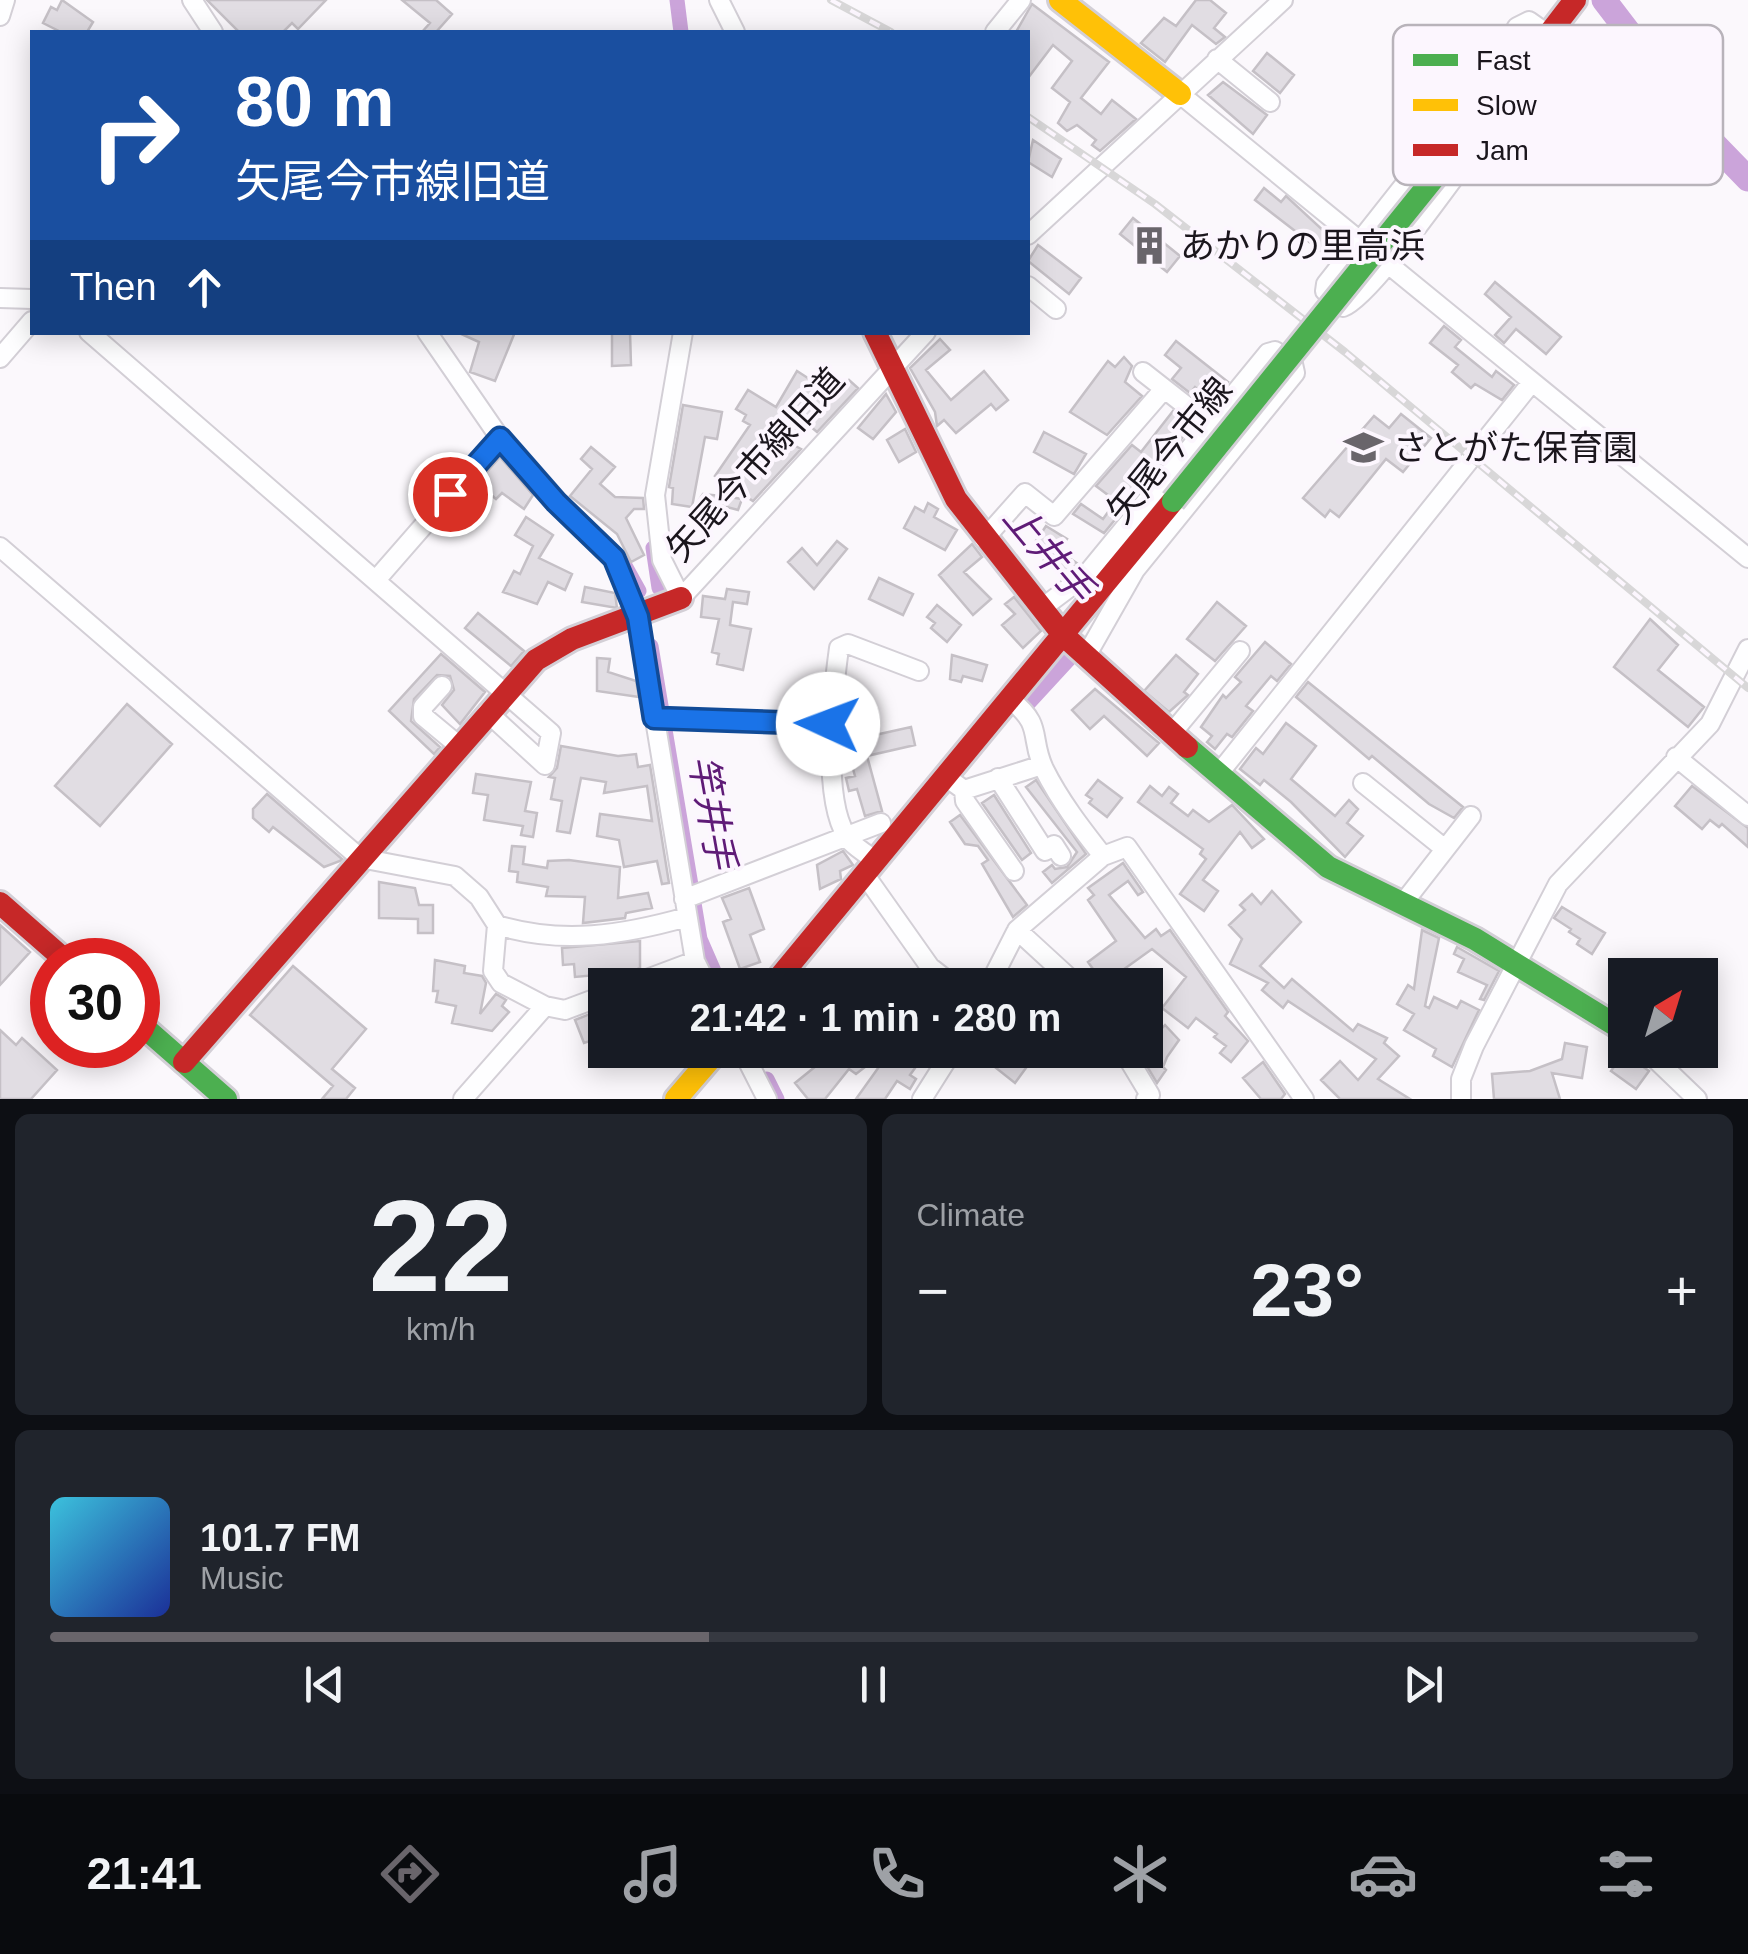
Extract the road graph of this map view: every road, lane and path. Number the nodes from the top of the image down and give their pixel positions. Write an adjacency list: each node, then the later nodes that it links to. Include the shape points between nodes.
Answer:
1 (5, 0): 8 (street)
2 (192, 0): 10 (street)
3 (720, 0): 11 (street)
4 (1021, 0): 12 (street)
5 (1060, 0): 14 (street)
6 (1283, 0): 13 (street)
7 (1575, 0): 9 (street, 矢尾今市線)
8 (0, 16)
9 (1555, 25)
10 (213, 30)
11 (734, 30)
12 (997, 30)
13 (1217, 60): 14 (street); 15 (street)
14 (1180, 94): 19 (street); 20 (street)
15 (1270, 102)
16 (1404, 185): 20 (street)
17 (1429, 185): 46 (street, 矢尾今市線, bridge)
18 (1447, 185): 21 (street)
19 (1030, 233)
20 (1359, 241): 21 (street); 21 (street, via 1326,284 1343,307)
21 (1386, 263): 35 (street)
22 (1030, 288): 25 (street)
23 (0, 298): 24 (street)
24 (30, 299)
25 (1056, 309)
26 (30, 323): 32 (street)
27 (92, 335): 42 (street)
28 (429, 335): 38 (street)
29 (681, 335): 43 (street, via 654,495 662,560)
30 (876, 335): 33 (street)
31 (923, 335): 33 (street, 矢尾今市線旧道)
32 (0, 358)
33 (890, 366): 39 (street, via 956,499); 43 (street, 矢尾今市線旧道)
34 (1143, 372): 36 (street)
35 (1532, 382): 41 (street); 61 (street)
36 (1164, 389): 37 (street); 39 (street, via 1054,516 1026,492)
37 (1202, 420)
38 (500, 438): 42 (street); 45 (street, via 614,558)
39 (984, 539): 44 (street)
40 (0, 546): 72 (street)
41 (1748, 558)
42 (376, 580): 52 (street)
43 (681, 598): 45 (street, 矢尾今市線旧道)
44 (1042, 608): 46 (street); 49 (street, via 1086,574 1268,353 1276,350 1293,364 1294,373 1136,570)
45 (638, 617): 52 (street, 矢尾今市線旧道, via 559,643); 55 (street)
46 (1063, 635): 49 (street); 53 (street, 矢尾今市線)
47 (1748, 649): 59 (street, via 1710,724)
48 (1240, 651): 57 (street)
49 (1086, 658): 57 (street)
50 (919, 671): 56 (street, via 848,644 839,648)
51 (442, 686): 58 (street, via 423,716)
52 (504, 692): 54 (street, 矢尾今市線旧道); 54 (street, via 550,733 545,765)
53 (1011, 700): 60 (street, via 1031,716); 64 (street, 矢尾今市線)
54 (486, 712): 58 (street, 矢尾今市線旧道)
55 (654, 718): 56 (street); 77 (street)
56 (828, 724): 68 (street)
57 (1172, 733): 61 (street)
58 (458, 745): 72 (street, 矢尾今市線旧道)
59 (1676, 758): 66 (street); 82 (street, via 1558,884)
60 (1042, 765): 62 (street); 71 (street)
61 (1220, 772): 75 (street, via 1328,868)
62 (998, 778): 64 (street); 70 (street, via 1044,851 1054,845)
63 (1363, 783): 69 (street)
64 (955, 784): 73 (street, 矢尾今市線); 74 (street)
65 (1471, 816): 69 (street)
66 (1748, 816)
67 (881, 823): 68 (street)
68 (848, 840): 73 (street); 77 (street)
69 (1445, 849): 75 (street)
70 (1061, 856)
71 (1102, 856): 79 (street); 105 (street, via 1128,847)
72 (360, 858): 78 (street, via 455,876); 93 (street, 矢尾今市線旧道)
73 (870, 868): 85 (street, 矢尾今市線); 86 (street)
74 (1014, 872)
75 (1404, 902): 82 (street)
76 (0, 903): 80 (street)
77 (685, 908): 78 (street, via 621,936 557,937); 81 (street)
78 (497, 925): 90 (street, via 494,971 500,983)
79 (1017, 930): 87 (street); 88 (street)
80 (40, 938)
81 (695, 960): 83 (street); 84 (street)
82 (1519, 966): 91 (street); 106 (street, via 1474,1046)
83 (675, 968)
84 (699, 968)
85 (787, 968)
86 (931, 968)
87 (998, 968)
88 (1058, 968)
89 (588, 1001): 90 (street, via 565,1010)
90 (544, 1006): 100 (street)
91 (1608, 1021)
92 (160, 1041): 93 (street)
93 (184, 1062): 99 (street)
94 (703, 1068): 101 (street)
95 (751, 1068): 102 (street)
96 (942, 1068): 103 (street)
97 (1134, 1068): 104 (street)
98 (1665, 1068): 107 (street)
99 (226, 1099)
100 (462, 1099)
101 (676, 1099)
102 (767, 1099)
103 (922, 1099)
104 (1146, 1099)
105 (1304, 1099)
106 (1460, 1099)
107 (1697, 1099)

